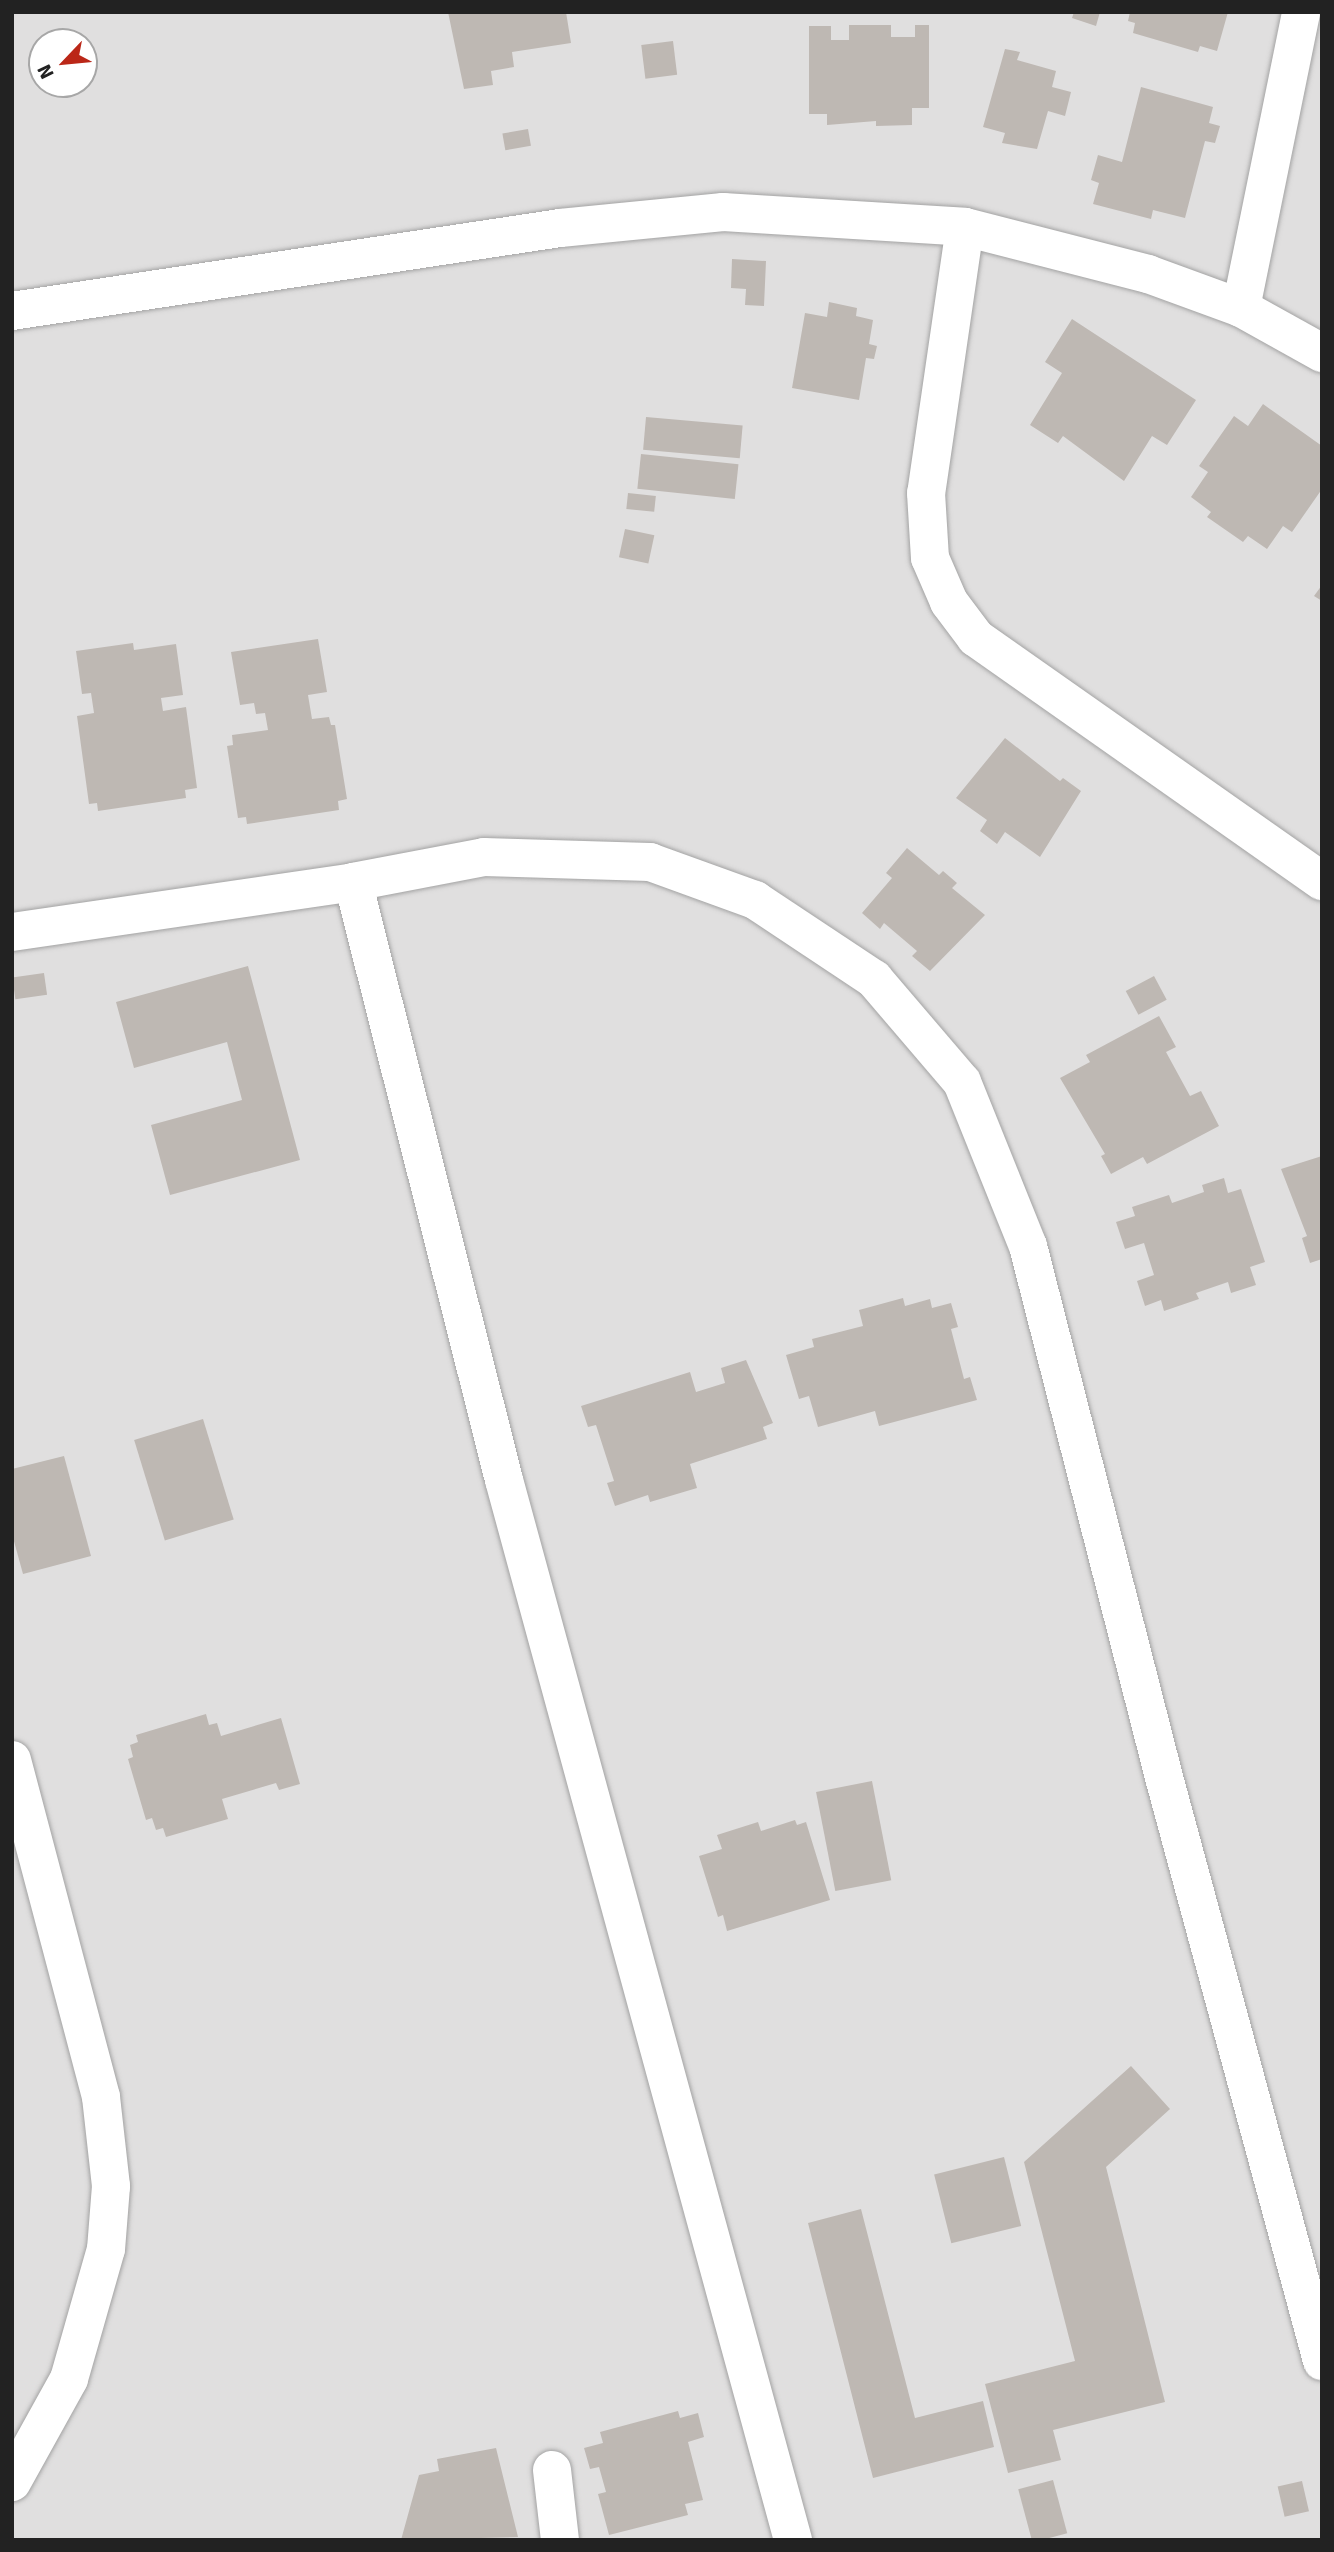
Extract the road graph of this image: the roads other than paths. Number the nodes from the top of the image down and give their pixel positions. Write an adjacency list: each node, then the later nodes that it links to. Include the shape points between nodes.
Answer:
1 (1301, 12): 3 (street)
2 (965, 227): 3 (street, via 1148,274); 4 (street, via 723,212 560,228); 6 (street, via 926,493 930,558 949,603 976,638)
3 (1241, 308): 5 (street)
4 (12, 311)
5 (1322, 353)
6 (1322, 881)
7 (353, 882): 8 (street); 10 (street, via 484,857 649,862 755,900 874,979 962,1082 1028,1246 1165,1781); 14 (street, via 504,1480)
8 (12, 932)
9 (12, 1759): 12 (street, via 101,2097 111,2186 106,2249 69,2379)
10 (1322, 2361)
11 (552, 2470): 13 (street)
12 (12, 2482)
13 (561, 2540)
14 (793, 2540)

